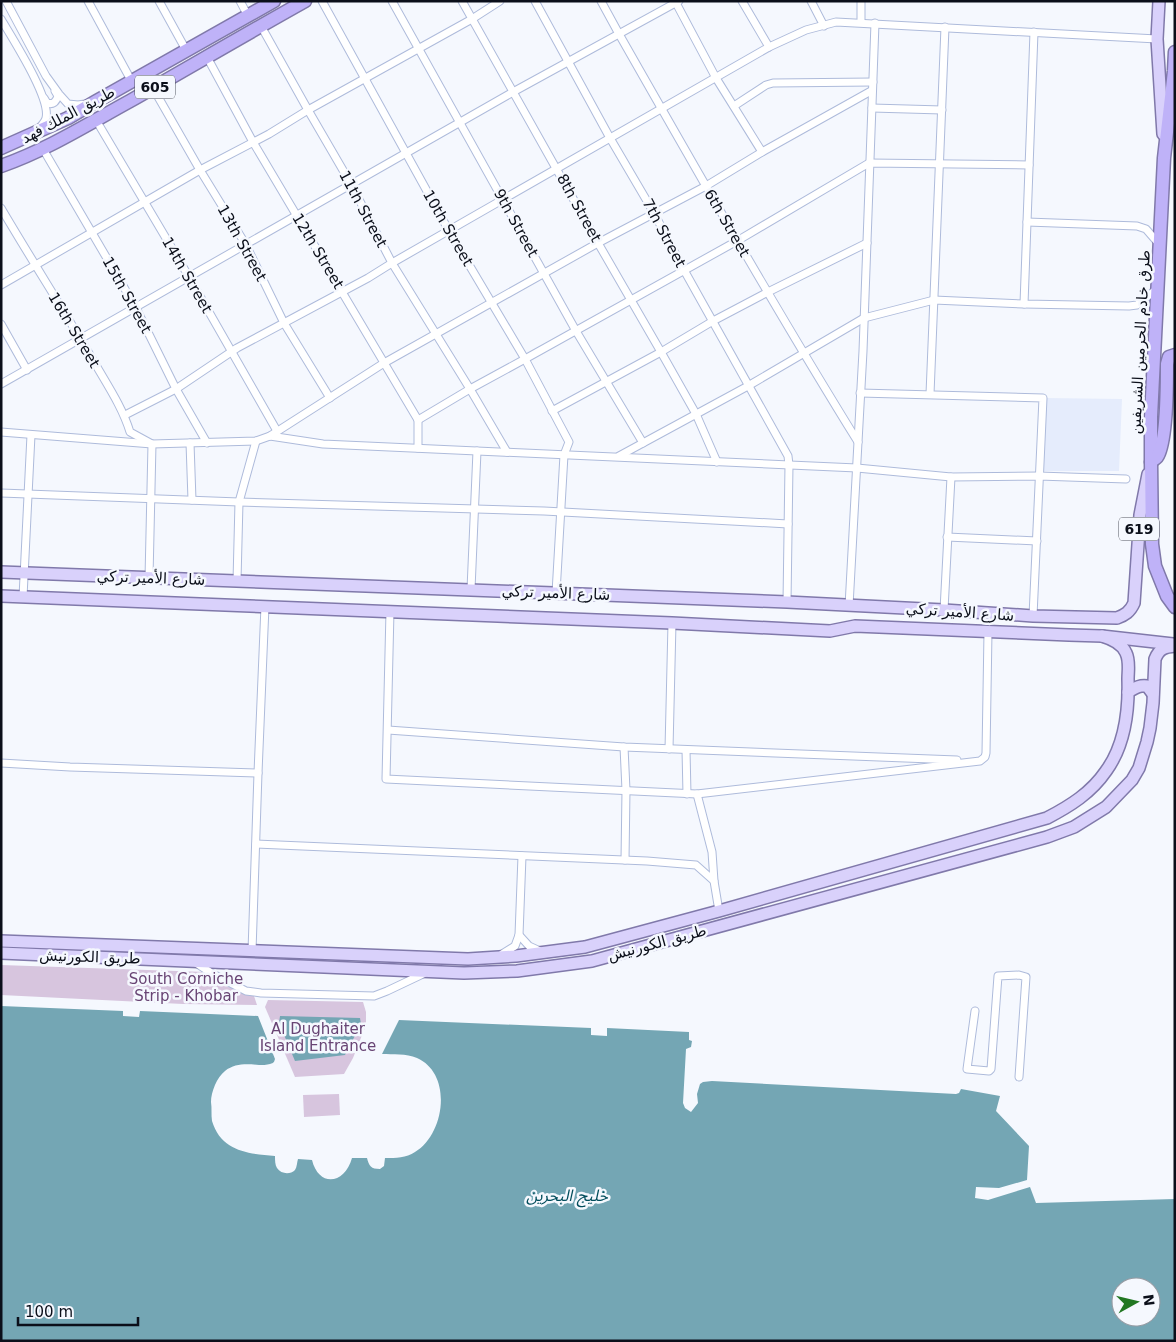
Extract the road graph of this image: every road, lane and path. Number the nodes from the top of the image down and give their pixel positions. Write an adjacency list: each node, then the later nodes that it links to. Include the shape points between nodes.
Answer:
1 (6, 1): 36 (street)
2 (88, 1): 40 (street)
3 (160, 1): 31 (street)
4 (240, 1): 18 (street)
5 (274, 1): 18 (highway, طريق الملك فهد / 605)
6 (305, 1): 23 (highway, طريق الملك فهد / 605)
7 (322, 1): 37 (street, 10th Street)
8 (392, 1): 30 (street, 9th Street)
9 (462, 1): 20 (street, 8th Street)
10 (500, 1): 20 (street)
11 (535, 1): 34 (street, 7th Street)
12 (602, 1): 27 (street, 6th Street)
13 (742, 1): 29 (street)
14 (811, 1): 24 (street)
15 (862, 1): 21 (street)
16 (1159, 1): 28 (main road)
17 (677, 2): 27 (street); 38 (street)
18 (248, 16): 31 (highway, طريق الملك فهد / 605)
19 (1, 19): 39 (street)
20 (472, 19): 30 (street); 44 (street, 8th Street)
21 (861, 22): 22 (street); 24 (street, via 836,22)
22 (875, 23): 25 (street); 41 (street)
23 (261, 26): 33 (highway, طريق الملك فهد / 605); 49 (street, 11th Street)
24 (824, 26): 29 (street, via 806,30)
25 (945, 27): 26 (street); 50 (street)
26 (1034, 32): 28 (street); 65 (street)
27 (619, 34): 34 (street); 48 (street, 6th Street)
28 (1157, 39): 61 (main road)
29 (769, 47): 38 (street)
30 (418, 49): 37 (street); 53 (street, 9th Street)
31 (186, 50): 40 (highway, طريق الملك فهد / 605)
32 (1175, 52): 35 (highway, طرق خادم الحرمين الشريفين / 619)
33 (207, 57): 42 (highway, طريق الملك فهد / 605); 56 (street, 12th Street)
34 (569, 61): 44 (street); 55 (street, 7th Street)
35 (1174, 71): 61 (highway, طرق خادم الحرمين الشريفين / 619)
36 (46, 76): 39 (street, via 58,96 51,104 47,103); 45 (street, via 68,104 78,106)
37 (364, 78): 49 (street); 60 (street, 10th Street)
38 (716, 78): 46 (street); 48 (street)
39 (36, 79): 54 (street, via 46,118)
40 (132, 82): 45 (highway, طريق الملك فهد / 605)
41 (872, 82): 43 (street); 46 (street, via 773,83)
42 (153, 88): 52 (highway, طريق الملك فهد / 605); 67 (street, 13th Street)
43 (871, 91): 47 (street); 59 (street)
44 (513, 92): 53 (street); 66 (street, 8th Street)
45 (95, 102): 54 (highway, طريق الملك فهد / 605)
46 (734, 106): 59 (street)
47 (872, 108): 50 (street); 62 (street)
48 (661, 109): 55 (street); 69 (street, 6th Street)
49 (308, 110): 56 (street); 68 (street, 11th Street)
50 (942, 110): 63 (street)
51 (1175, 118): 85 (highway, via 1169,251)
52 (96, 120): 58 (highway, طريق الملك فهد / 605); 71 (street, 14th Street)
53 (459, 123): 60 (street); 70 (street, 9th Street)
54 (31, 134): 57 (highway, طريق الملك فهد / 605)
55 (610, 138): 66 (street); 73 (street, 7th Street)
56 (253, 142): 67 (street); 74 (street, 12th Street)
57 (1, 148)
58 (43, 149): 64 (highway, طريق الملك فهد / 605); 77 (street, 15th Street)
59 (762, 152): 69 (street)
60 (406, 154): 68 (street); 76 (street, 10th Street)
61 (1164, 158): 82 (highway, طرق خادم الحرمين الشريفين / 619)
62 (870, 163): 63 (street); 78 (street); 80 (street)
63 (939, 165): 65 (street); 94 (street)
64 (1, 166)
65 (1030, 166): 75 (street)
66 (557, 169): 70 (street); 79 (street, 8th Street)
67 (200, 170): 71 (street); 81 (street, 13th Street)
68 (351, 184): 74 (street); 83 (street, 11th Street)
69 (706, 186): 73 (street); 78 (street, 6th Street)
70 (503, 200): 76 (street); 87 (street, 9th Street)
71 (144, 202): 77 (street); 88 (street, 14th Street)
72 (1, 208): 84 (street, 16th Street)
73 (654, 213): 79 (street); 86 (street, 7th Street)
74 (296, 216): 81 (street); 91 (street, 12th Street)
75 (1027, 222): 82 (street, via 1136,226 1146,230); 96 (street)
76 (449, 231): 83 (street); 95 (street, 10th Street)
77 (92, 232): 84 (street); 97 (street, 15th Street)
78 (737, 240): 86 (street); 92 (street, 6th Street)
79 (598, 243): 87 (street); 93 (street, 8th Street)
80 (866, 243): 92 (street); 98 (street)
81 (246, 245): 88 (street); 100 (street, 13th Street)
82 (1160, 246): 85 (highway, طرق خادم الحرمين الشريفين / 619)
83 (392, 262): 91 (street); 103 (street, 11th Street)
84 (35, 265): 89 (street); 104 (street, 16th Street)
85 (1159, 266): 90 (highway, طرق خادم الحرمين الشريفين / 619)
86 (684, 270): 93 (street); 99 (street, 7th Street)
87 (544, 273): 95 (street); 102 (street, 9th Street)
88 (189, 277): 97 (street); 105 (street, 14th Street)
89 (1, 284)
90 (1158, 287): 96 (street, via 1130,306); 140 (highway, طرق خادم الحرمين الشريفين / 619)
91 (342, 291): 100 (street); 110 (street, 12th Street)
92 (768, 292): 99 (street); 107 (street, 6th Street)
93 (631, 300): 102 (street); 106 (street, 8th Street)
94 (934, 300): 96 (street); 98 (street); 118 (street)
95 (492, 302): 103 (street); 109 (street, 10th Street)
96 (1024, 304)
97 (136, 308): 104 (street); 115 (street, 15th Street)
98 (864, 318): 107 (street); 117 (street)
99 (713, 321): 106 (street); 114 (street, 7th Street)
100 (284, 323): 105 (street); 119 (street, 13th Street)
101 (1, 324): 111 (street)
102 (576, 330): 109 (street); 112 (street, 9th Street)
103 (436, 335): 110 (street); 116 (street, 11th Street)
104 (81, 339): 111 (street); 122 (street, 16th Street)
105 (232, 352): 115 (street); 124 (street, 14th Street)
106 (662, 352): 112 (street); 121 (street, 8th Street)
107 (803, 353): 114 (street); 129 (street, 6th Street)
108 (1175, 355): 140 (highway, via 1169,357 1167,364 1162,442)
109 (526, 359): 116 (street); 120 (street, 10th Street)
110 (384, 364): 119 (street); 123 (street, 12th Street)
111 (27, 370): 113 (street)
112 (606, 382): 120 (street); 132 (street, 9th Street)
113 (1, 384)
114 (748, 386): 121 (street); 141 (street, 7th Street, via 788,456)
115 (176, 389): 122 (street); 131 (street, 15th Street)
116 (470, 389): 123 (street); 136 (street, 11th Street)
117 (860, 393): 118 (street); 129 (street)
118 (930, 394): 143 (street, via 1043,398)
119 (330, 398): 124 (street)
120 (552, 411): 137 (street, 10th Street, via 569,442)
121 (696, 414): 132 (street); 139 (street, 8th Street)
122 (125, 415): 133 (street, 16th Street, via 130,432)
123 (418, 420): 134 (street)
124 (277, 431): 127 (street)
125 (1, 432): 126 (street)
126 (31, 435): 133 (street); 147 (street)
127 (270, 436): 128 (street); 134 (street, via 323,444)
128 (256, 441): 131 (street); 150 (street)
129 (858, 442): 142 (street)
130 (190, 443): 131 (street); 133 (street); 149 (street)
131 (207, 443)
132 (643, 443): 138 (street)
133 (152, 444): 148 (street)
134 (418, 448): 135 (street)
135 (477, 451): 136 (street); 151 (street)
136 (507, 452): 137 (street)
137 (564, 455): 138 (street); 152 (street, 10th Street)
138 (617, 457): 139 (street)
139 (717, 462): 141 (street)
140 (1151, 462): 167 (highway, via 1155,566); 171 (main road, طرق خادم الحرمين الشريفين / 619, via 1140,515 1134,603 1127,613)
141 (789, 465): 142 (street); 153 (street)
142 (856, 468): 144 (street); 166 (street)
143 (1039, 476): 144 (street); 145 (street); 155 (street)
144 (951, 477): 154 (street)
145 (1126, 479)
146 (1, 493): 147 (street)
147 (28, 494): 148 (street); 157 (street)
148 (150, 499): 149 (street); 158 (street)
149 (192, 500): 150 (street)
150 (239, 502): 151 (street); 159 (street)
151 (474, 509): 152 (street); 160 (street)
152 (561, 512): 153 (street); 161 (street, 10th Street)
153 (788, 524): 164 (street)
154 (947, 537): 155 (street); 168 (street)
155 (1036, 541): 170 (street)
156 (1, 572): 157 (main road, شارع الأمير تركي)
157 (24, 572): 158 (main road, شارع الأمير تركي); 163 (street)
158 (149, 578): 159 (main road, شارع الأمير تركي)
159 (237, 581): 160 (main road, شارع الأمير تركي)
160 (471, 589): 161 (main road, شارع الأمير تركي)
161 (556, 593): 164 (main road, شارع الأمير تركي)
162 (1, 596): 163 (main road, شارع الأمير تركي)
163 (23, 597): 165 (main road, شارع الأمير تركي)
164 (787, 602): 166 (main road, شارع الأمير تركي)
165 (265, 606): 169 (main road, شارع الأمير تركي); 185 (street)
166 (852, 606): 168 (main road, شارع الأمير تركي); 173 (main road)
167 (1175, 607)
168 (944, 610): 170 (main road, شارع الأمير تركي)
169 (390, 611): 172 (main road, شارع الأمير تركي); 179 (street)
170 (1033, 616): 171 (main road, شارع الأمير تركي)
171 (1110, 619)
172 (672, 622): 173 (main road, شارع الأمير تركي, via 830,631); 181 (street)
173 (855, 626): 174 (main road, شارع الأمير تركي)
174 (988, 632): 175 (main road, شارع الأمير تركي); 183 (street, via 986,753)
175 (1102, 636): 176 (main road, شارع الأمير تركي); 177 (main road, طريق الكورنيش, via 1117,642 1126,652)
176 (1175, 645): 178 (main road, طريق الكورنيش, via 1158,653 1154,664)
177 (1128, 692): 178 (main road, via 1142,685); 193 (main road, طريق الكورنيش, via 1124,728 1114,759 1094,787 1062,810 1047,818)
178 (1153, 694): 201 (main road, طريق الكورنيش, via 1147,742 1132,780 1106,807 1074,827 592,961 517,971)
179 (388, 730): 180 (street); 186 (street, via 386,779)
180 (624, 747): 181 (street); 186 (street)
181 (669, 749): 182 (street)
182 (686, 750): 183 (street); 187 (street)
183 (980, 761): 188 (street)
184 (1, 763): 185 (street)
185 (258, 773): 189 (street)
186 (626, 790): 187 (street); 191 (street)
187 (687, 794): 188 (street)
188 (697, 794): 192 (street, via 712,852)
189 (256, 844): 190 (street); 196 (street)
190 (522, 856): 191 (street); 194 (street)
191 (625, 860): 192 (street, via 696,865)
192 (714, 881): 193 (street)
193 (719, 911): 197 (main road, طريق الكورنيش, via 585,947)
194 (519, 935): 197 (street); 199 (street, via 515,946)
195 (1, 941): 196 (main road, طريق الكورنيش)
196 (252, 951): 199 (main road, طريق الكورنيش)
197 (542, 953): 199 (main road, طريق الكورنيش)
198 (1, 954): 200 (main road, طريق الكورنيش)
199 (495, 958)
200 (194, 962): 201 (main road, طريق الكورنيش); 201 (street, via 246,991 261,993 374,996)
201 (427, 972)
202 (975, 1011): 203 (street, via 967,1069 989,1070 998,976 1026,977)
203 (1019, 1077)

